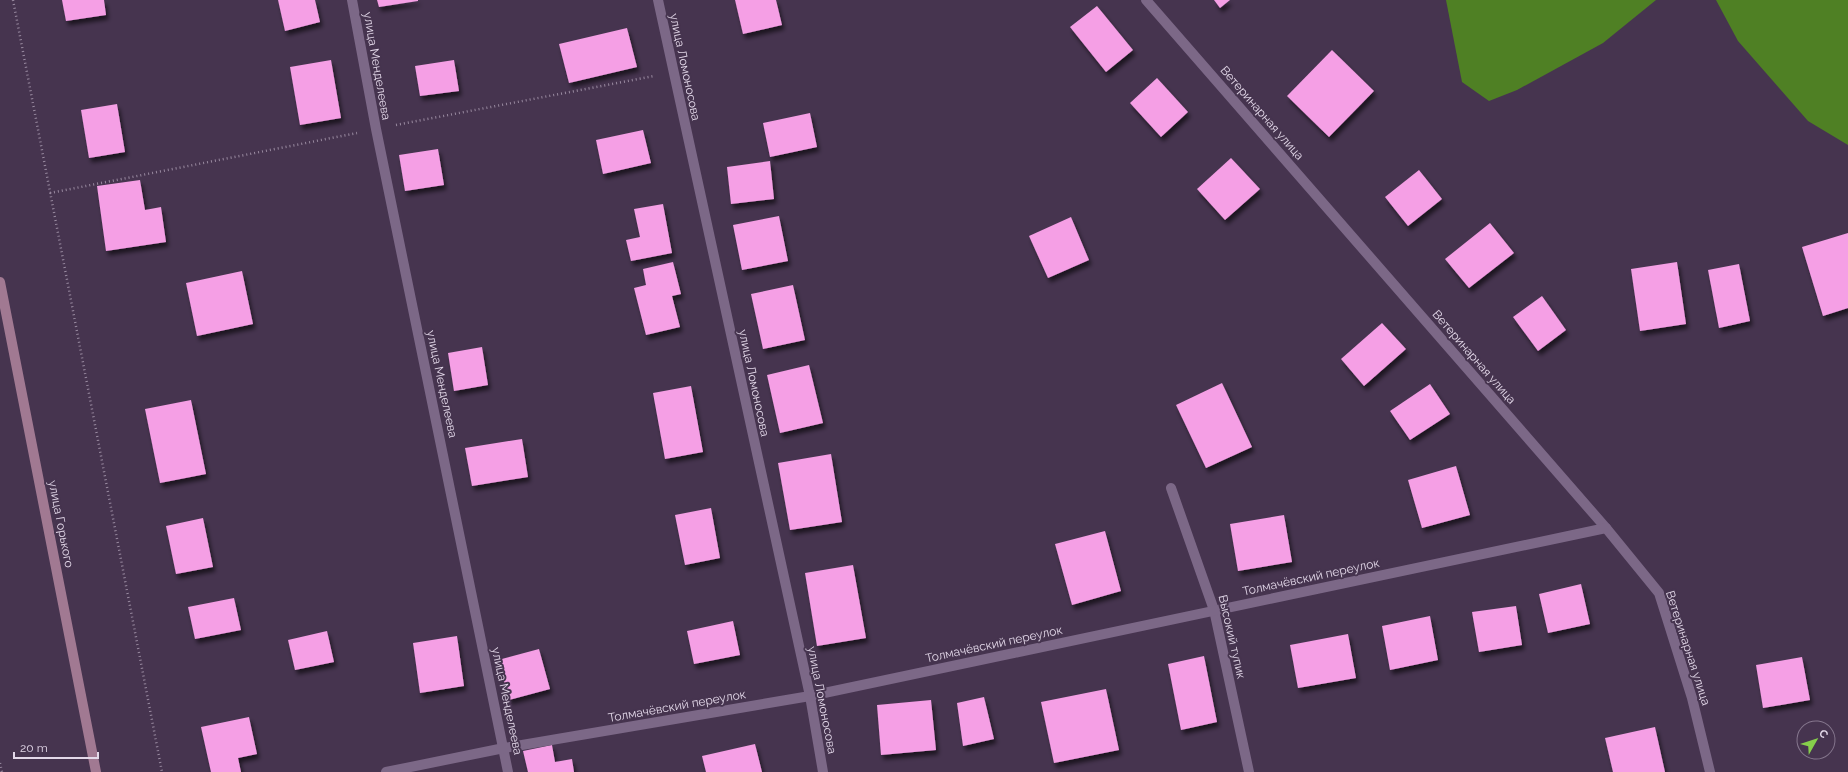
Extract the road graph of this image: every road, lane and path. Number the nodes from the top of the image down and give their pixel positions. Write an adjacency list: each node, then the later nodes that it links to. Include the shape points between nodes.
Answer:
1 (13, 0): 14 (path)
2 (352, 0): 10 (street, улица Менделеева, via 376,129)
3 (658, 0): 9 (street, улица Ломоносова)
4 (1146, 0): 7 (street, Ветеринарная улица)
5 (0, 282): 13 (main road, улица Горького)
6 (1171, 488): 8 (street, Высокий тупик)
7 (1606, 528): 8 (street, Толмачёвский переулок); 19 (street, Ветеринарная улица, via 1659,593 1692,698)
8 (1214, 610): 9 (street, Толмачёвский переулок); 18 (street, Высокий тупик)
9 (810, 696): 10 (street, Толмачёвский переулок); 17 (street, улица Ломоносова)
10 (504, 748): 15 (street, Толмачёвский переулок); 16 (street, улица Менделеева)
11 (0, 763): 12 (path)
12 (2, 772)
13 (96, 772)
14 (162, 772)
15 (386, 772)
16 (508, 772)
17 (823, 772)
18 (1249, 772)
19 (1710, 772)

